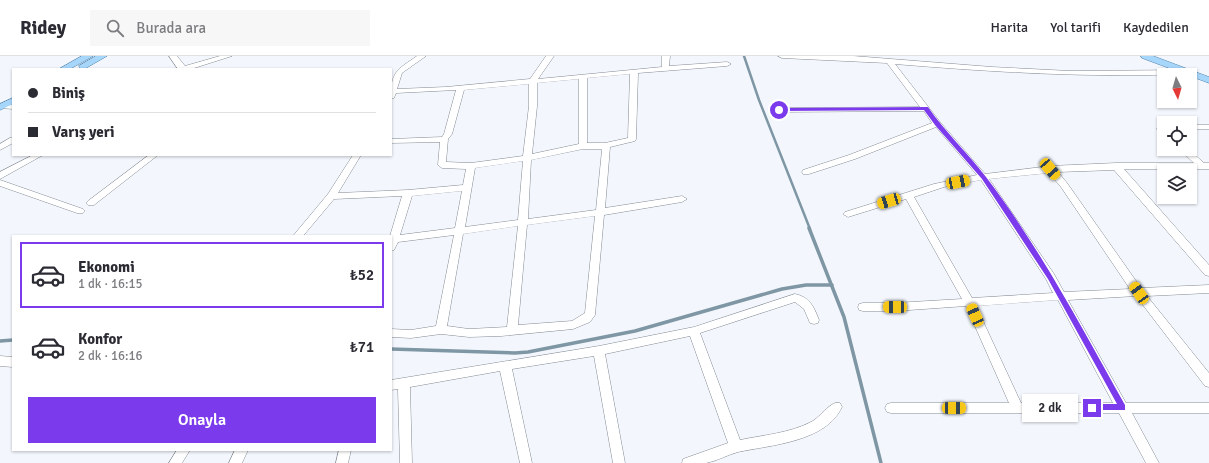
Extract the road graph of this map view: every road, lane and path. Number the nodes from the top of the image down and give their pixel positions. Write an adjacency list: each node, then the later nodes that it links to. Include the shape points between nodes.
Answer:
1 (89, 56): 12 (main road)
2 (103, 56): 13 (main road)
3 (173, 56): 14 (street)
4 (228, 56): 15 (street)
5 (422, 56): 25 (street, via 399,72)
6 (550, 56): 23 (street)
7 (666, 56): 16 (street)
8 (782, 56): 10 (street)
9 (1145, 56): 17 (main road)
10 (890, 62): 19 (street, via 1018,71); 30 (street)
11 (727, 64): 16 (street)
12 (65, 68)
13 (79, 68)
14 (182, 68)
15 (186, 68)
16 (665, 68): 18 (street)
17 (1176, 68)
18 (634, 72): 21 (street); 39 (street, via 632,139)
19 (1157, 74)
20 (1197, 76): 22 (main road)
21 (583, 77): 23 (street); 38 (street)
22 (1209, 80)
23 (533, 81): 24 (street); 45 (street)
24 (460, 89): 25 (street); 35 (street, via 448,134)
25 (392, 93)
26 (12, 95): 28 (main road)
27 (12, 101): 28 (main road)
28 (1, 104): 29 (street)
29 (12, 107)
30 (926, 108): 31 (street); 32 (street)
31 (779, 110)
32 (937, 124): 50 (street); 52 (street)
33 (1197, 127): 34 (street)
34 (1209, 127)
35 (444, 139): 37 (street); 46 (street, via 442,165)
36 (12, 141): 40 (street)
37 (392, 141)
38 (583, 146): 39 (street); 45 (street)
39 (605, 146): 61 (street)
40 (0, 147)
41 (36, 156): 51 (street)
42 (153, 156): 59 (street)
43 (356, 156): 56 (street)
44 (1192, 156): 48 (street)
45 (527, 158): 46 (street); 63 (street)
46 (471, 166): 54 (street)
47 (1116, 166): 48 (street); 49 (street); 67 (street)
48 (1205, 166)
49 (1050, 169): 52 (street); 69 (street, via 1064,185)
50 (806, 172)
51 (0, 176)
52 (984, 178): 57 (street, via 932,188); 70 (street)
53 (0, 183): 60 (street)
54 (467, 188): 55 (street); 64 (street)
55 (408, 193): 56 (street); 66 (street)
56 (331, 196): 65 (street)
57 (909, 196): 62 (street); 71 (street)
58 (682, 199): 61 (street)
59 (91, 203)
60 (80, 211)
61 (600, 212): 63 (street); 75 (street, via 590,315 573,325)
62 (848, 214)
63 (523, 222): 64 (street); 75 (street)
64 (459, 232): 66 (street); 74 (street)
65 (299, 235)
66 (392, 242)
67 (1209, 272)
68 (1209, 290): 69 (street)
69 (1139, 293): 70 (street); 82 (street)
70 (1061, 296): 71 (street); 88 (street)
71 (969, 302): 72 (street); 87 (street)
72 (863, 307)
73 (814, 320): 76 (street, via 807,305 794,298)
74 (441, 330): 75 (street, via 468,333); 77 (street, via 411,334)
75 (512, 330)
76 (694, 330): 78 (street); 90 (street)
77 (392, 333)
78 (599, 351): 81 (street); 99 (street)
79 (0, 361): 80 (street)
80 (12, 362)
81 (506, 366): 83 (street); 98 (street)
82 (1209, 382)
83 (404, 383): 84 (street); 97 (street)
84 (392, 384)
85 (836, 407): 90 (street, via 831,415 801,433)
86 (891, 408): 87 (street)
87 (1017, 408): 88 (street)
88 (1123, 408): 89 (street); 101 (street)
89 (1209, 408)
90 (736, 447): 100 (street)
91 (183, 451): 94 (street)
92 (241, 451): 95 (street)
93 (345, 451): 96 (street)
94 (175, 463)
95 (235, 463)
96 (342, 463)
97 (406, 463)
98 (526, 463)
99 (619, 463)
100 (688, 463)
101 (1153, 463)

